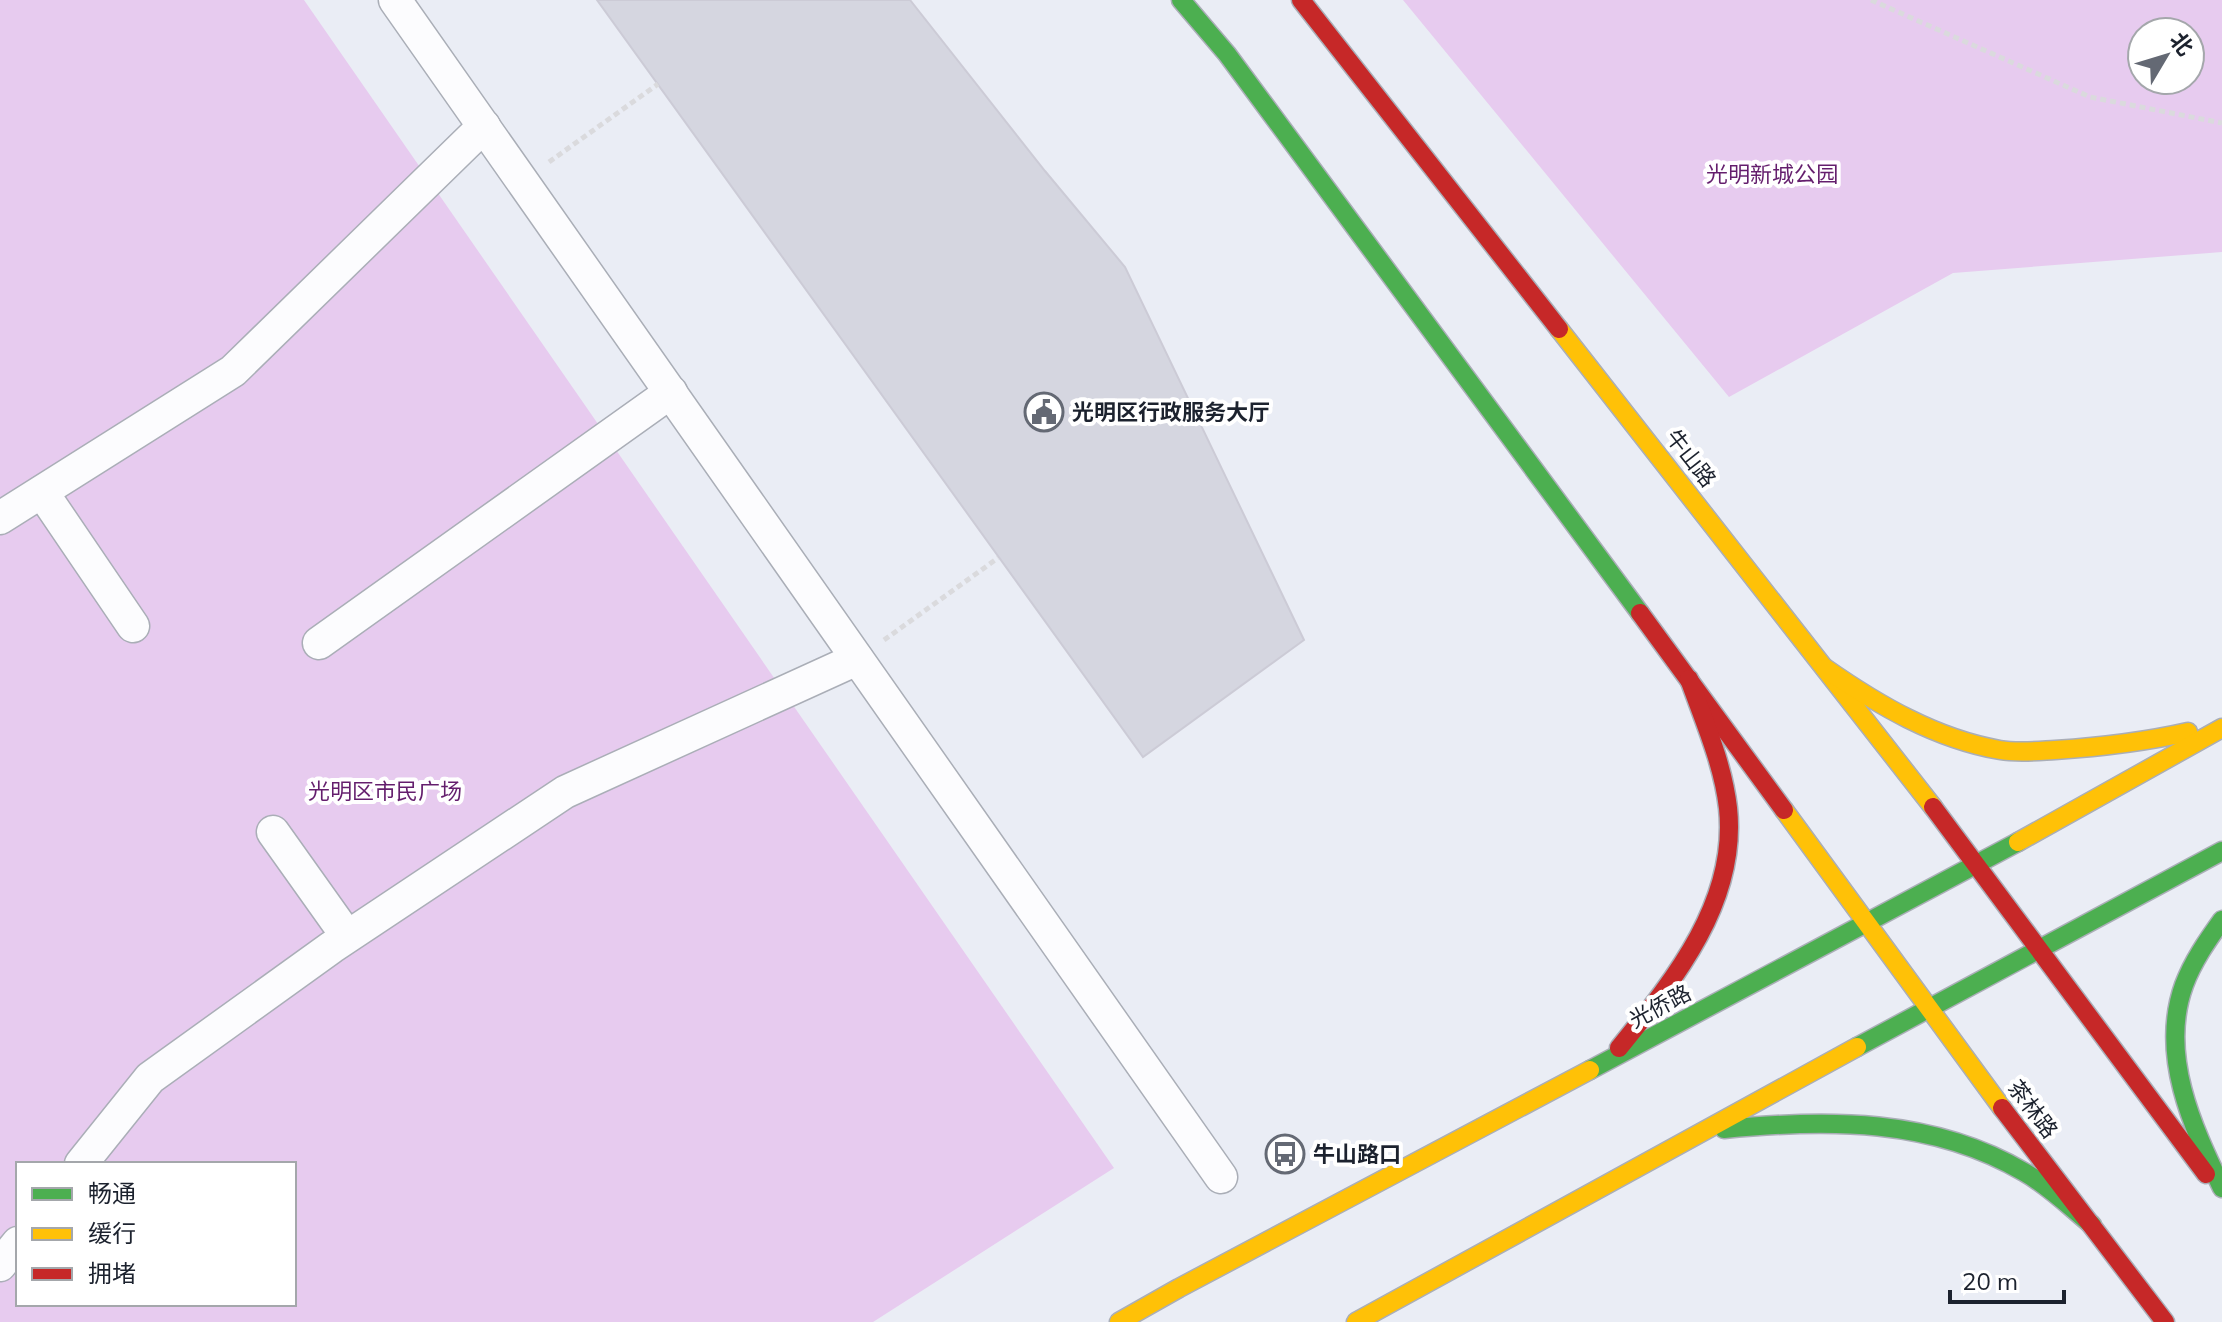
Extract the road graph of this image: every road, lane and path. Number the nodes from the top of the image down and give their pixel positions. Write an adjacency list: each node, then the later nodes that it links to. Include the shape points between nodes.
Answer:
1 (395, 0): 7 (street)
2 (1181, 0): 17 (main road, via 1227,54)
3 (1301, 0): 16 (main road, 牛山路)
4 (1871, 0): 6 (path, via 2090,97)
5 (658, 84): 8 (path)
6 (2222, 123)
7 (484, 126): 8 (street); 10 (street, via 233,371)
8 (522, 181): 9 (street)
9 (671, 392): 14 (street); 15 (street)
10 (42, 492): 11 (street); 13 (street)
11 (0, 518)
12 (998, 558): 15 (path)
13 (133, 626)
14 (319, 643)
15 (857, 659): 24 (street, via 565,792); 30 (street)
16 (1825, 668): 18 (main road, via 1911,721 2003,750 2143,742); 21 (main road, 牛山路)
17 (1689, 679): 23 (main road); 27 (main road, via 1728,809 1724,872 1694,945)
18 (2222, 726): 21 (main road, 光侨路)
19 (273, 832): 24 (street)
20 (2222, 851): 25 (main road)
21 (1976, 865): 23 (main road, 光侨路); 25 (main road, 牛山路)
22 (2222, 920): 31 (main road, via 2184,987 2175,1035 2187,1111)
23 (1867, 923): 26 (main road, 茶林路); 27 (main road, 光侨路)
24 (347, 936): 29 (street, via 150,1078)
25 (2040, 949): 26 (main road); 32 (main road)
26 (1930, 1009): 28 (main road); 33 (main road, 茶林路)
27 (1608, 1061): 36 (main road, 光侨路)
28 (1705, 1131): 33 (main road, via 1849,1122 1923,1131 1985,1151 2025,1172); 37 (main road)
29 (83, 1162)
30 (1221, 1177)
31 (2222, 1188)
32 (2222, 1196)
33 (2092, 1225): 38 (main road, 茶林路)
34 (16, 1245): 35 (street)
35 (0, 1265)
36 (1119, 1322)
37 (1356, 1322)
38 (2165, 1322)

